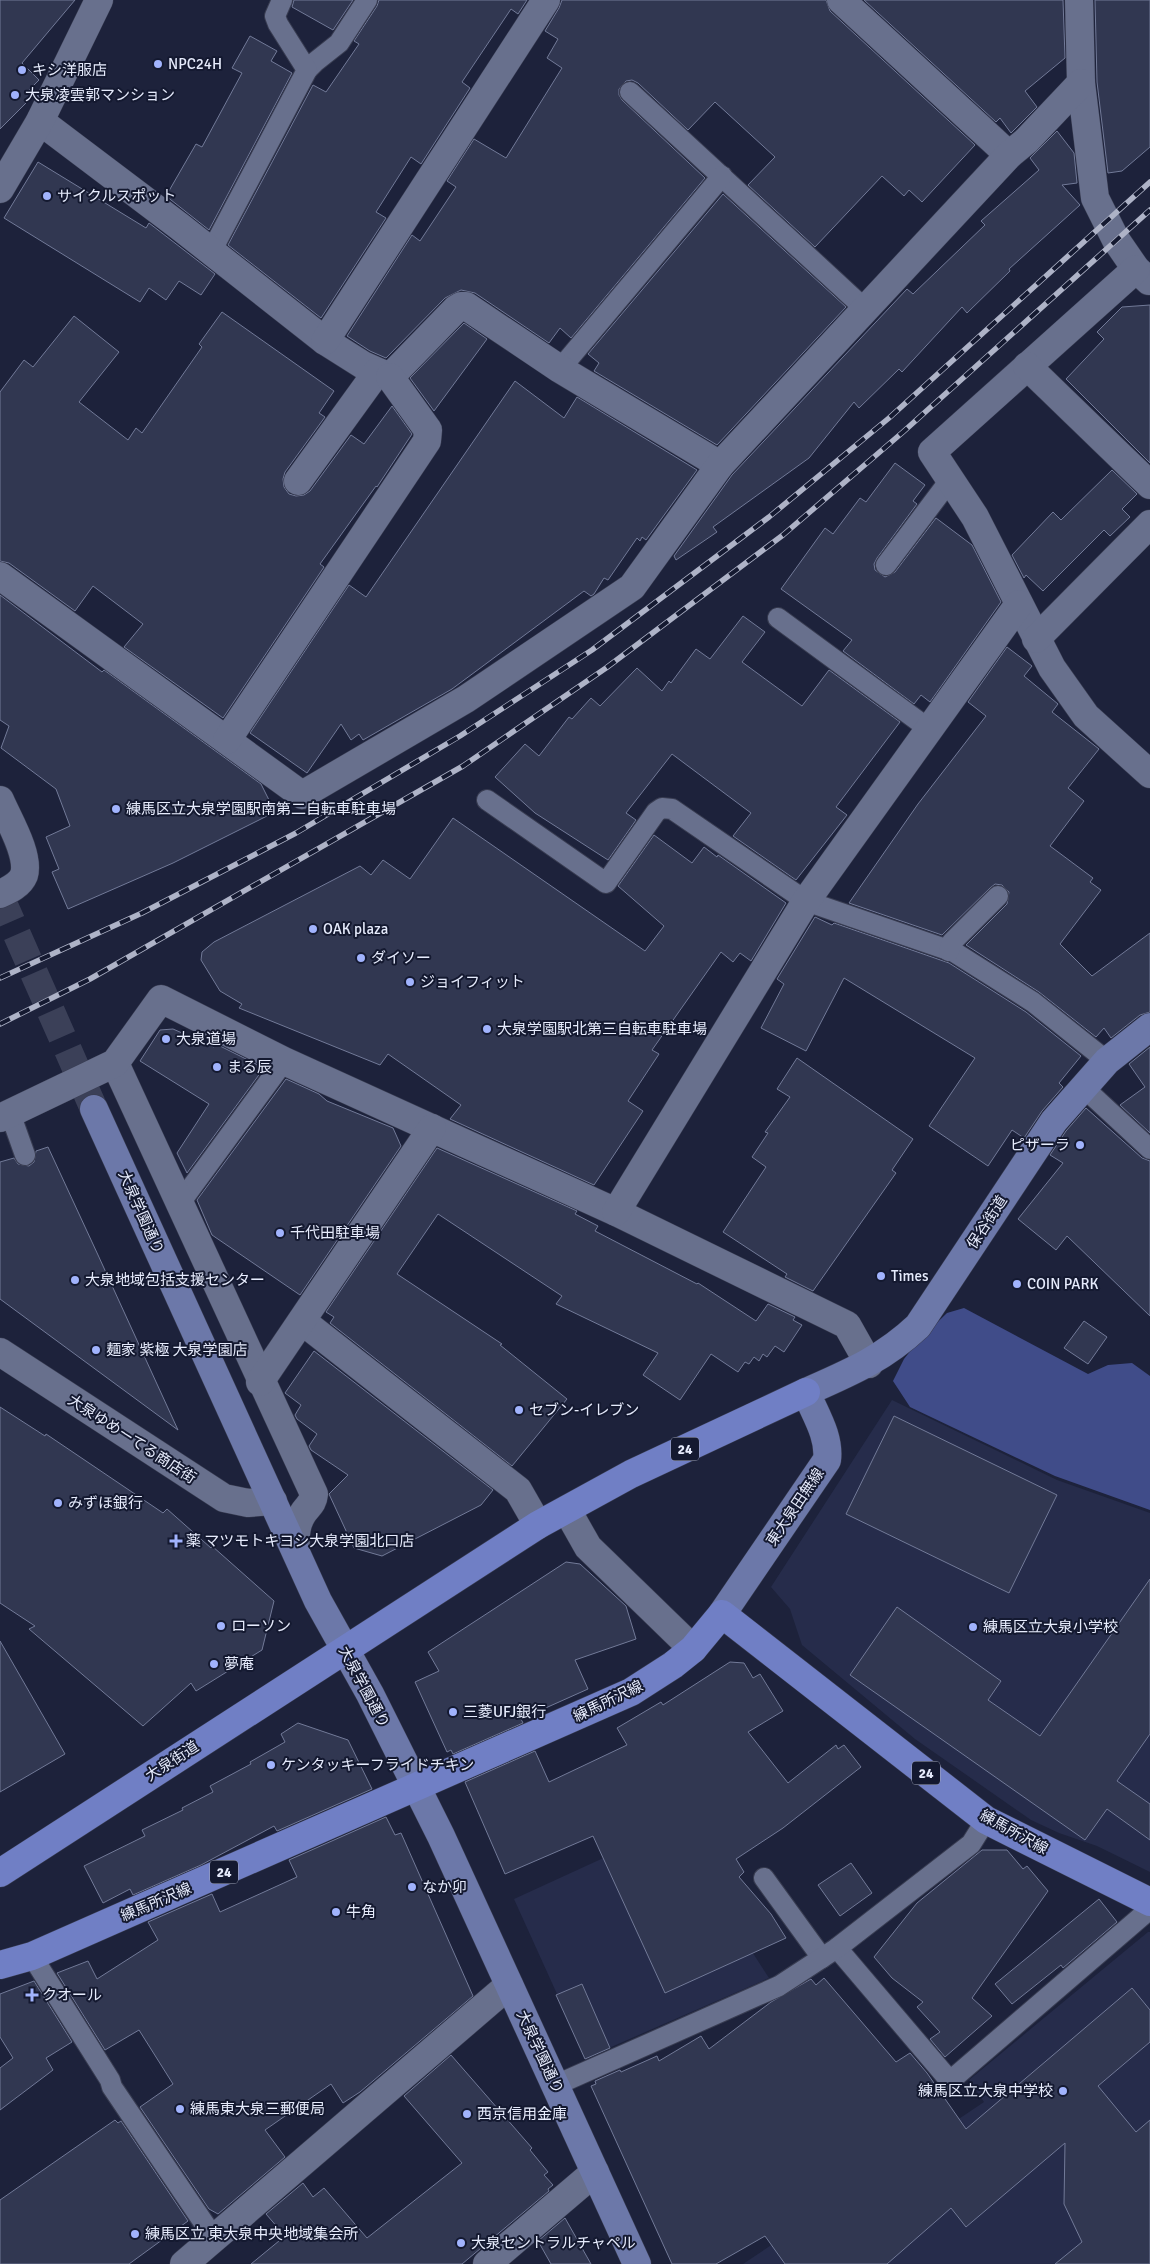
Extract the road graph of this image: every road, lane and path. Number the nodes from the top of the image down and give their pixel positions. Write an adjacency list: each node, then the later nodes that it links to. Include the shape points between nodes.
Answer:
1 (282, 0): 7 (lane, via 275,16)
2 (368, 0): 7 (lane, via 339,42)
3 (546, 0): 17 (street)
4 (841, 0): 11 (street)
5 (1079, 0): 8 (street)
6 (92, 3): 10 (street)
7 (307, 70): 14 (lane)
8 (1082, 83): 11 (street); 15 (street, via 1095,198 1116,240)
9 (630, 92): 12 (lane)
10 (40, 121): 13 (street); 14 (street)
11 (1009, 155): 16 (street)
12 (722, 176): 16 (lane); 19 (lane)
13 (0, 189)
14 (211, 252): 17 (street)
15 (1143, 275): 18 (street)
16 (864, 308): 21 (street)
17 (325, 341): 20 (street)
18 (1027, 366): 22 (street, via 932,452); 24 (street)
19 (560, 369): 20 (street, via 466,306 461,306); 21 (street)
20 (383, 375): 23 (street); 32 (street, via 428,430 427,441)
21 (720, 464): 32 (street, via 632,587 466,699 302,795)
22 (950, 480): 26 (lane); 28 (street, via 975,517)
23 (298, 481)
24 (1150, 485)
25 (1150, 524): 30 (street)
26 (886, 565)
27 (0, 576): 32 (street)
28 (1019, 604): 30 (street); 31 (street)
29 (778, 618): 31 (lane)
30 (1036, 639): 33 (street, via 1086,716)
31 (930, 729): 38 (street)
32 (227, 740)
33 (1150, 774)
34 (0, 800): 36 (street, via 26,860 24,876 16,886)
35 (487, 800): 38 (lane, via 606,883 656,812 662,808 672,809)
36 (0, 894)
37 (998, 896): 39 (lane, via 952,942)
38 (806, 902): 39 (lane); 51 (street)
39 (949, 951): 42 (lane, via 1033,1002)
40 (1150, 1027): 42 (street, 保谷街道)
41 (284, 1061): 43 (street, via 161,999); 47 (street); 50 (lane)
42 (1107, 1061): 44 (street, 保谷街道)
43 (115, 1063): 46 (street); 50 (street)
44 (1083, 1086): 48 (lane); 54 (street, 保谷街道, via 1054,1120 918,1326 900,1344)
45 (94, 1109): 57 (street, 大泉学園通り)
46 (5, 1116): 49 (lane)
47 (432, 1128): 51 (street); 52 (street)
48 (1150, 1150)
49 (25, 1154)
50 (180, 1203): 55 (street)
51 (616, 1212): 54 (street, via 847,1325)
52 (302, 1321): 55 (street); 59 (street, via 518,1490)
53 (0, 1352): 57 (street, 大泉ゆめーてる商店街, via 224,1498 248,1503)
54 (869, 1364): 56 (street, 保谷街道)
55 (260, 1382): 60 (street, via 314,1494 313,1502 302,1515 294,1534)
56 (806, 1392): 58 (main road, 24, via 631,1474); 61 (street, 東大泉田無線, via 826,1438 827,1460)
57 (273, 1501): 60 (street, 大泉学園通り)
58 (567, 1510): 59 (main road, 24); 62 (street, via 588,1547)
59 (538, 1525): 63 (main road, 24)
60 (296, 1551): 63 (street, 大泉学園通り)
61 (722, 1614): 62 (main road, 練馬所沢線 / 24); 65 (main road, 練馬所沢線 / 24)
62 (693, 1649): 64 (main road, 練馬所沢線 / 24, via 632,1692)
63 (345, 1650): 64 (street, 大泉学園通り); 66 (main road, 大泉街道 / 24)
64 (416, 1788): 71 (main road, 練馬所沢線 / 24); 73 (street, 大泉学園通り)
65 (986, 1820): 68 (main road, 練馬所沢線 / 24); 70 (lane, via 971,1844)
66 (0, 1873)
67 (764, 1878): 70 (lane)
68 (1150, 1902)
69 (1150, 1909): 70 (lane, via 950,2081)
70 (829, 1953): 74 (lane, via 779,1986)
71 (32, 1956): 72 (main road, 練馬所沢線 / 24); 76 (lane, via 112,2087)
72 (0, 1965)
73 (509, 1986): 74 (street, 大泉学園通り); 76 (street)
74 (556, 2086): 75 (street, 大泉学園通り)
75 (595, 2172): 78 (street); 79 (street, 大泉学園通り)
76 (214, 2238): 77 (street)
77 (184, 2264)
78 (487, 2264)
79 (637, 2264)

